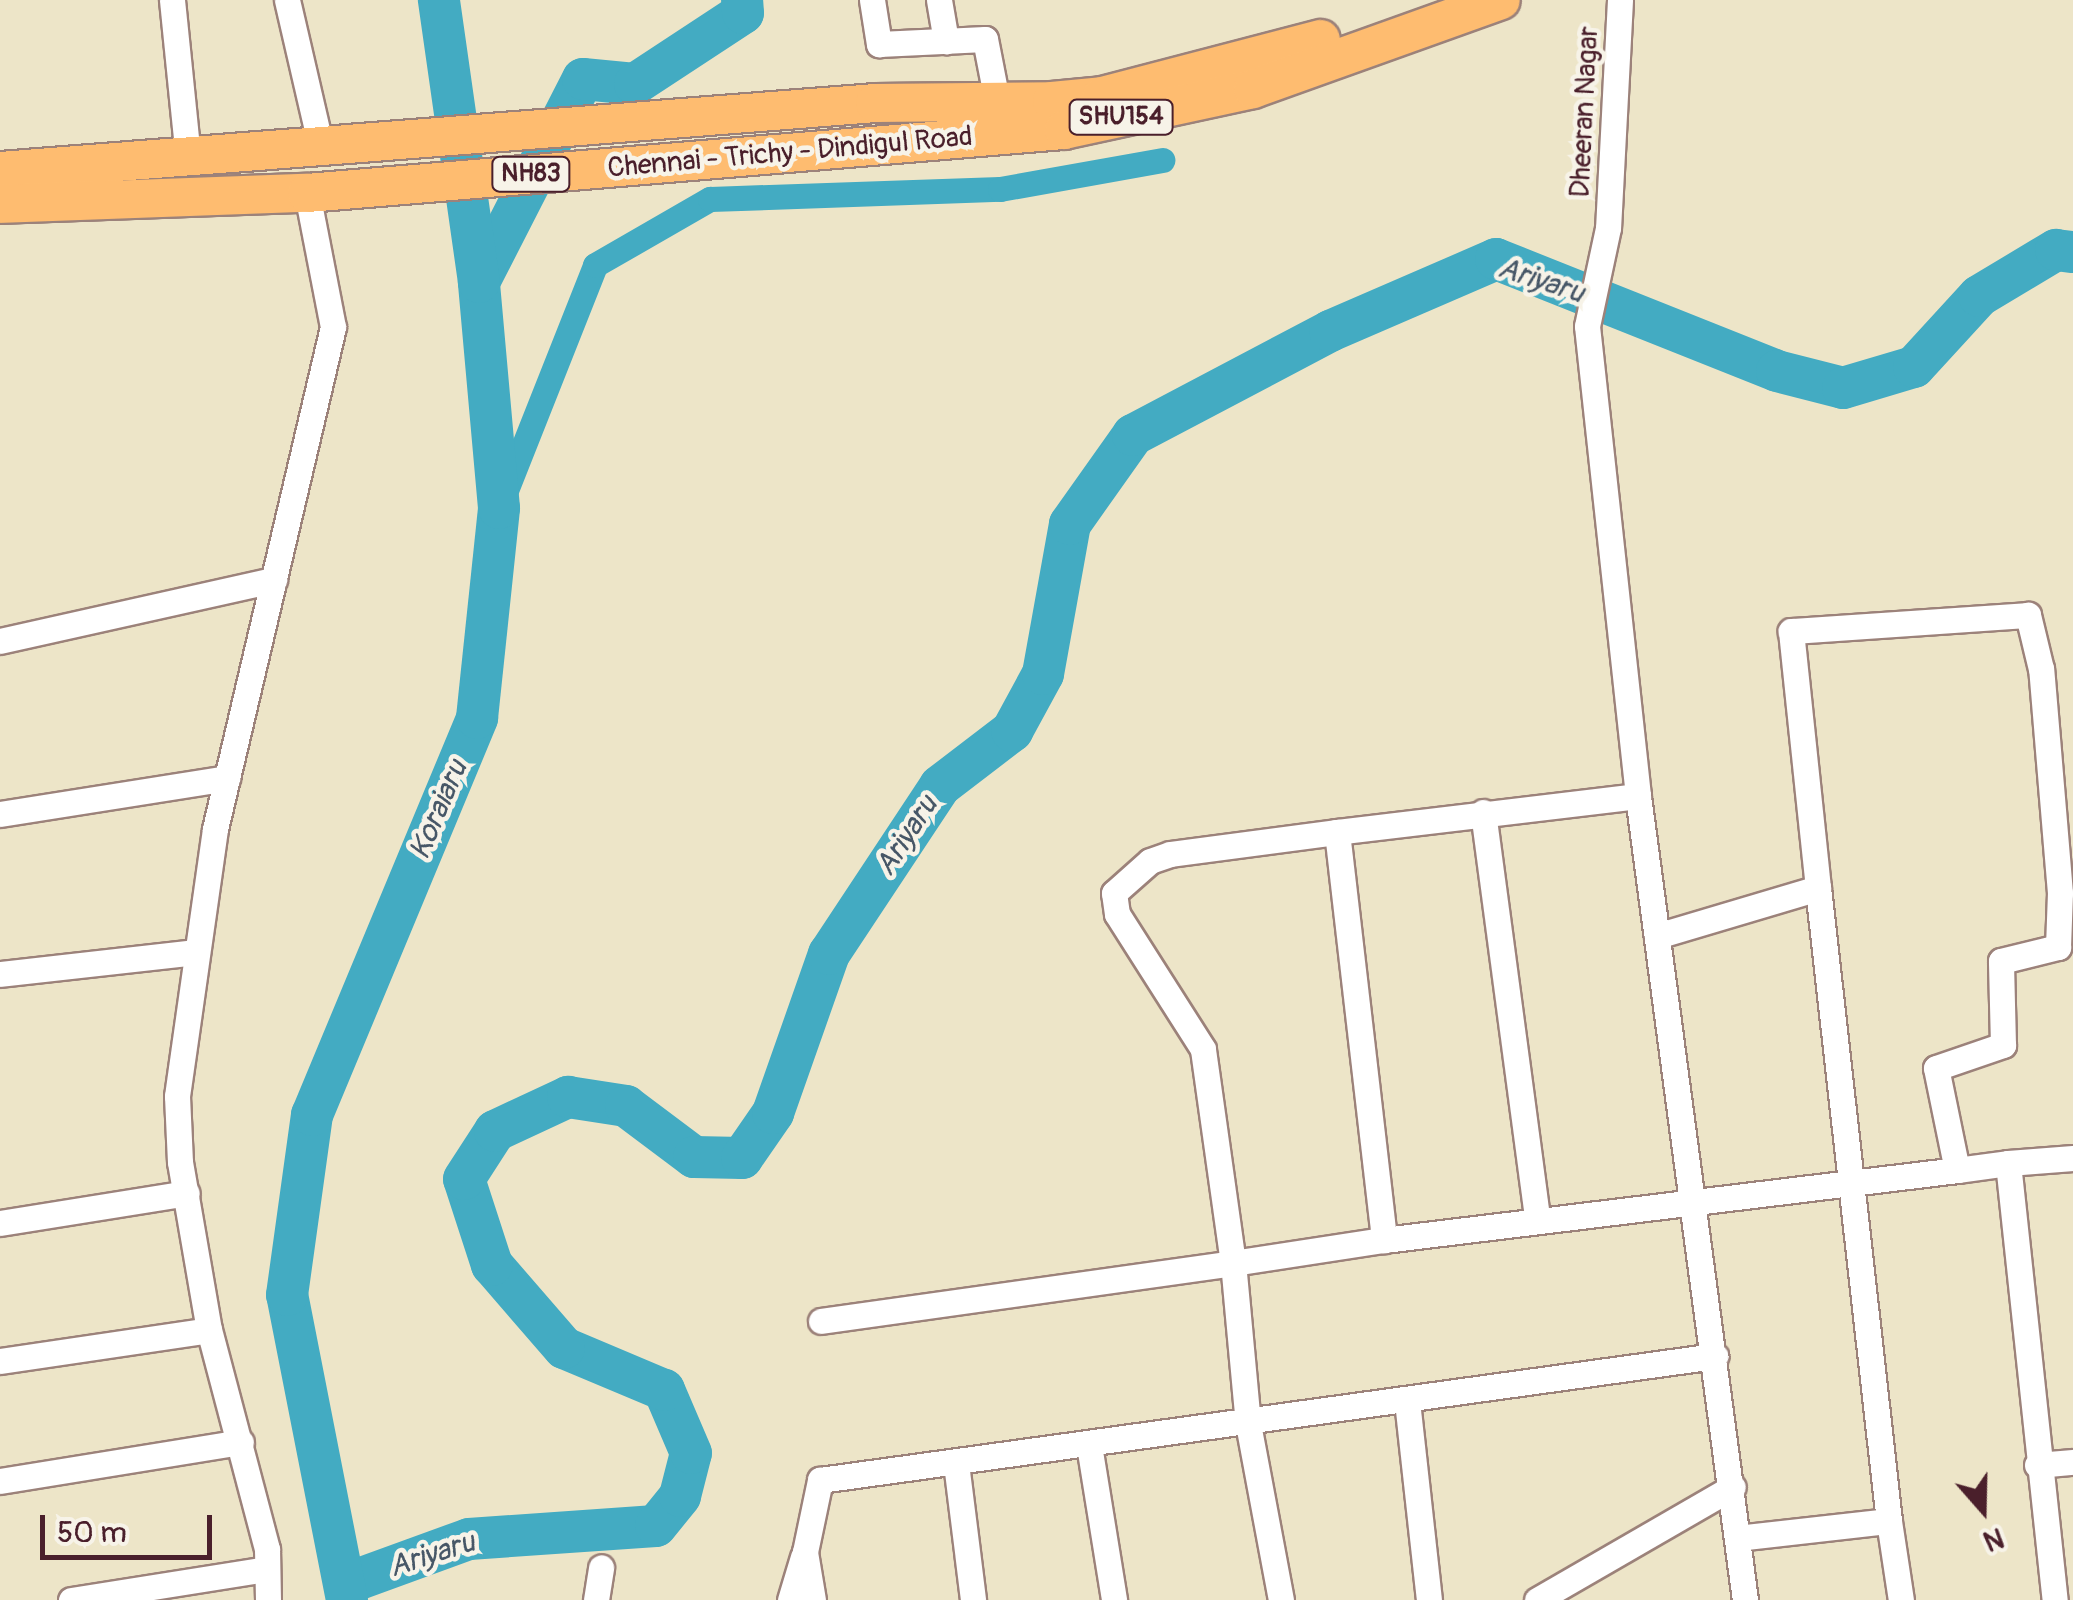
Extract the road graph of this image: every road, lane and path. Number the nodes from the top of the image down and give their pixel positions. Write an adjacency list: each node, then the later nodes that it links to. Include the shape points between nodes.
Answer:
1 (172, 0): 11 (street)
2 (287, 0): 10 (street)
3 (872, 0): 8 (street, via 880,44)
4 (940, 0): 8 (street)
5 (1438, 0): 9 (highway, Chennai - Trichy - Dindigul Road / NH83, via 1296,48 1120,92)
6 (1501, 0): 12 (highway, Chennai - Trichy - Dindigul Road / SHU154, via 1253,88 1064,130)
7 (1620, 0): 19 (street, Dheeran Nagar, via 1608,228 1587,326)
8 (946, 41): 9 (street, via 985,39)
9 (998, 106): 10 (highway, Chennai - Trichy - Dindigul Road / NH83, via 875,103)
10 (333, 147): 11 (highway, Chennai - Trichy - Dindigul Road / NH83)
11 (188, 157): 13 (highway, Chennai - Trichy - Dindigul Road / NH83)
12 (726, 158): 14 (highway, Chennai - Trichy - Dindigul Road / NH83)
13 (0, 170)
14 (322, 192): 15 (highway, Chennai - Trichy - Dindigul Road / NH83); 16 (street, via 333,327)
15 (0, 204)
16 (274, 580): 17 (street); 18 (street)
17 (0, 641)
18 (227, 778): 21 (street); 25 (street)
19 (1638, 796): 20 (street); 24 (street, Dheeran Nagar)
20 (1483, 812): 22 (street); 33 (street)
21 (0, 814)
22 (1338, 832): 35 (street); 36 (street, via 1170,854 1119,883 1114,893 1117,914 1203,1049)
23 (1818, 888): 24 (street); 29 (street, via 1792,631 2028,615 2041,668 2060,893 2058,948 2002,961 2004,1044 1936,1068); 30 (street)
24 (1656, 936): 32 (street, Dheeran Nagar)
25 (194, 952): 26 (street); 31 (street, via 177,1096)
26 (0, 974)
27 (2073, 1158): 28 (street)
28 (2008, 1163): 29 (street); 47 (street)
29 (1958, 1170): 30 (street)
30 (1852, 1179): 32 (street); 50 (street)
31 (187, 1193): 34 (street); 38 (street)
32 (1694, 1198): 33 (street); 39 (street, Dheeran Nagar)
33 (1537, 1216): 35 (street)
34 (0, 1223)
35 (1384, 1240): 36 (street)
36 (1233, 1263): 37 (street); 42 (street)
37 (821, 1321)
38 (209, 1330): 40 (street); 43 (street)
39 (1715, 1356): 41 (street); 49 (street, Dheeran Nagar)
40 (0, 1362)
41 (1407, 1401): 42 (street); 63 (street)
42 (1248, 1424): 44 (street); 62 (street)
43 (241, 1442): 48 (street); 54 (street)
44 (1089, 1445): 45 (street); 61 (street)
45 (956, 1462): 52 (street, via 820,1480); 60 (street)
46 (2073, 1462): 47 (street)
47 (2037, 1465): 67 (street)
48 (0, 1480)
49 (1734, 1487): 51 (street, Dheeran Nagar); 64 (street)
50 (1889, 1521): 51 (street); 66 (street)
51 (1737, 1538): 65 (street, Dheeran Nagar)
52 (804, 1552): 58 (street); 59 (street)
53 (601, 1567): 57 (street)
54 (267, 1569): 55 (street); 56 (street)
55 (70, 1600)
56 (268, 1600)
57 (596, 1600)
58 (790, 1600)
59 (813, 1600)
60 (974, 1600)
61 (1114, 1600)
62 (1281, 1600)
63 (1429, 1600)
64 (1537, 1600)
65 (1745, 1600)
66 (1901, 1600)
67 (2054, 1600)

